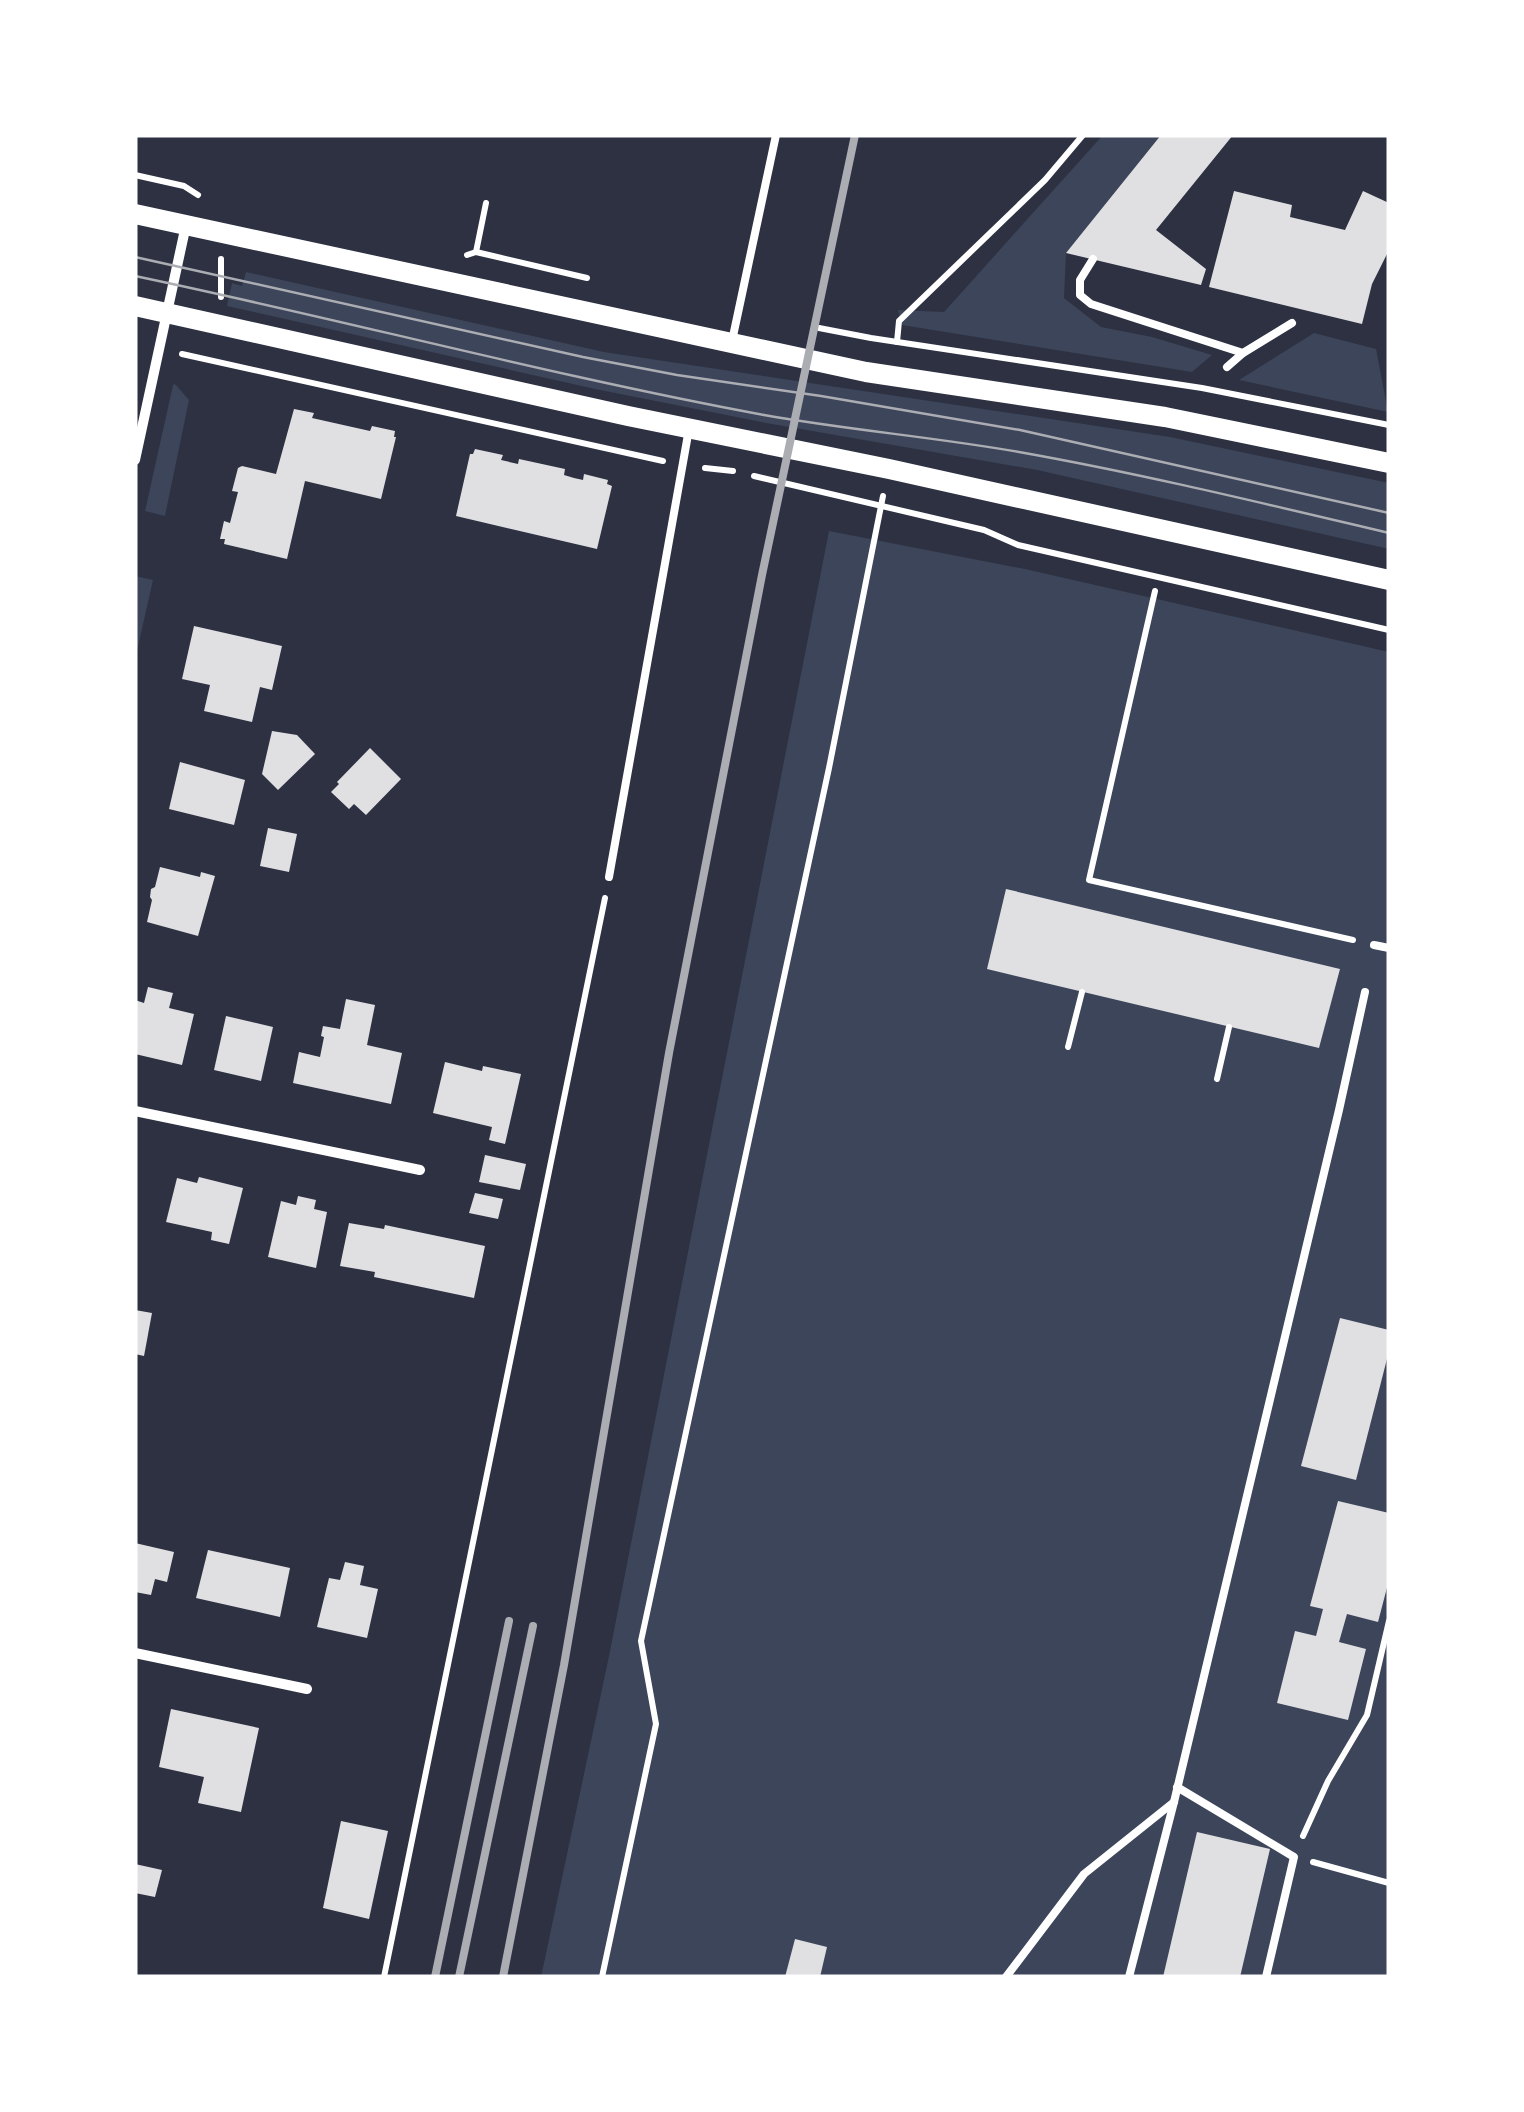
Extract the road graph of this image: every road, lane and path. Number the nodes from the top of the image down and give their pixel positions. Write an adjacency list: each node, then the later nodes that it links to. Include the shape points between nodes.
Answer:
1 (776, 135): 13 (lane)
2 (1082, 135): 12 (path, via 1045,180 899,321)
3 (486, 202): 7 (path, via 476,252)
4 (135, 214): 5 (main road)
5 (186, 225): 9 (street); 13 (main road)
6 (1093, 259): 14 (lane, via 1080,280 1080,295 1091,304)
7 (590, 278)
8 (135, 306): 9 (main road)
9 (167, 313): 18 (main road); 19 (street)
10 (1292, 322): 14 (lane)
11 (872, 338): 12 (path)
12 (897, 342): 17 (path, via 1202,388)
13 (731, 344): 20 (main road)
14 (1243, 353): 16 (lane)
15 (195, 357): 21 (path)
16 (1227, 367)
17 (1389, 425)
18 (690, 429): 21 (lane); 22 (main road)
19 (135, 460)
20 (1389, 463)
21 (683, 466): 23 (path, via 734,471); 27 (lane)
22 (888, 468): 23 (path); 24 (main road)
23 (882, 506): 26 (path, via 984,530 1018,545); 45 (path, via 641,1642 656,1724)
24 (1389, 580)
25 (1155, 591): 28 (path, via 1089,880)
26 (1389, 630)
27 (609, 877): 44 (path)
28 (1374, 945): 29 (lane)
29 (1389, 948)
30 (1082, 992): 33 (path)
31 (1364, 992): 40 (lane)
32 (1229, 1027): 34 (path)
33 (1068, 1047)
34 (1217, 1079)
35 (135, 1110): 36 (street)
36 (420, 1170)
37 (1389, 1621): 42 (path, via 1367,1715)
38 (135, 1653): 39 (street)
39 (307, 1689)
40 (1177, 1787): 41 (lane); 42 (lane)
41 (1174, 1802): 46 (lane, via 1084,1874); 47 (lane)
42 (1294, 1857): 43 (path); 48 (lane)
43 (1389, 1883)
44 (384, 1977)
45 (602, 1977)
46 (1006, 1977)
47 (1129, 1977)
48 (1266, 1977)

